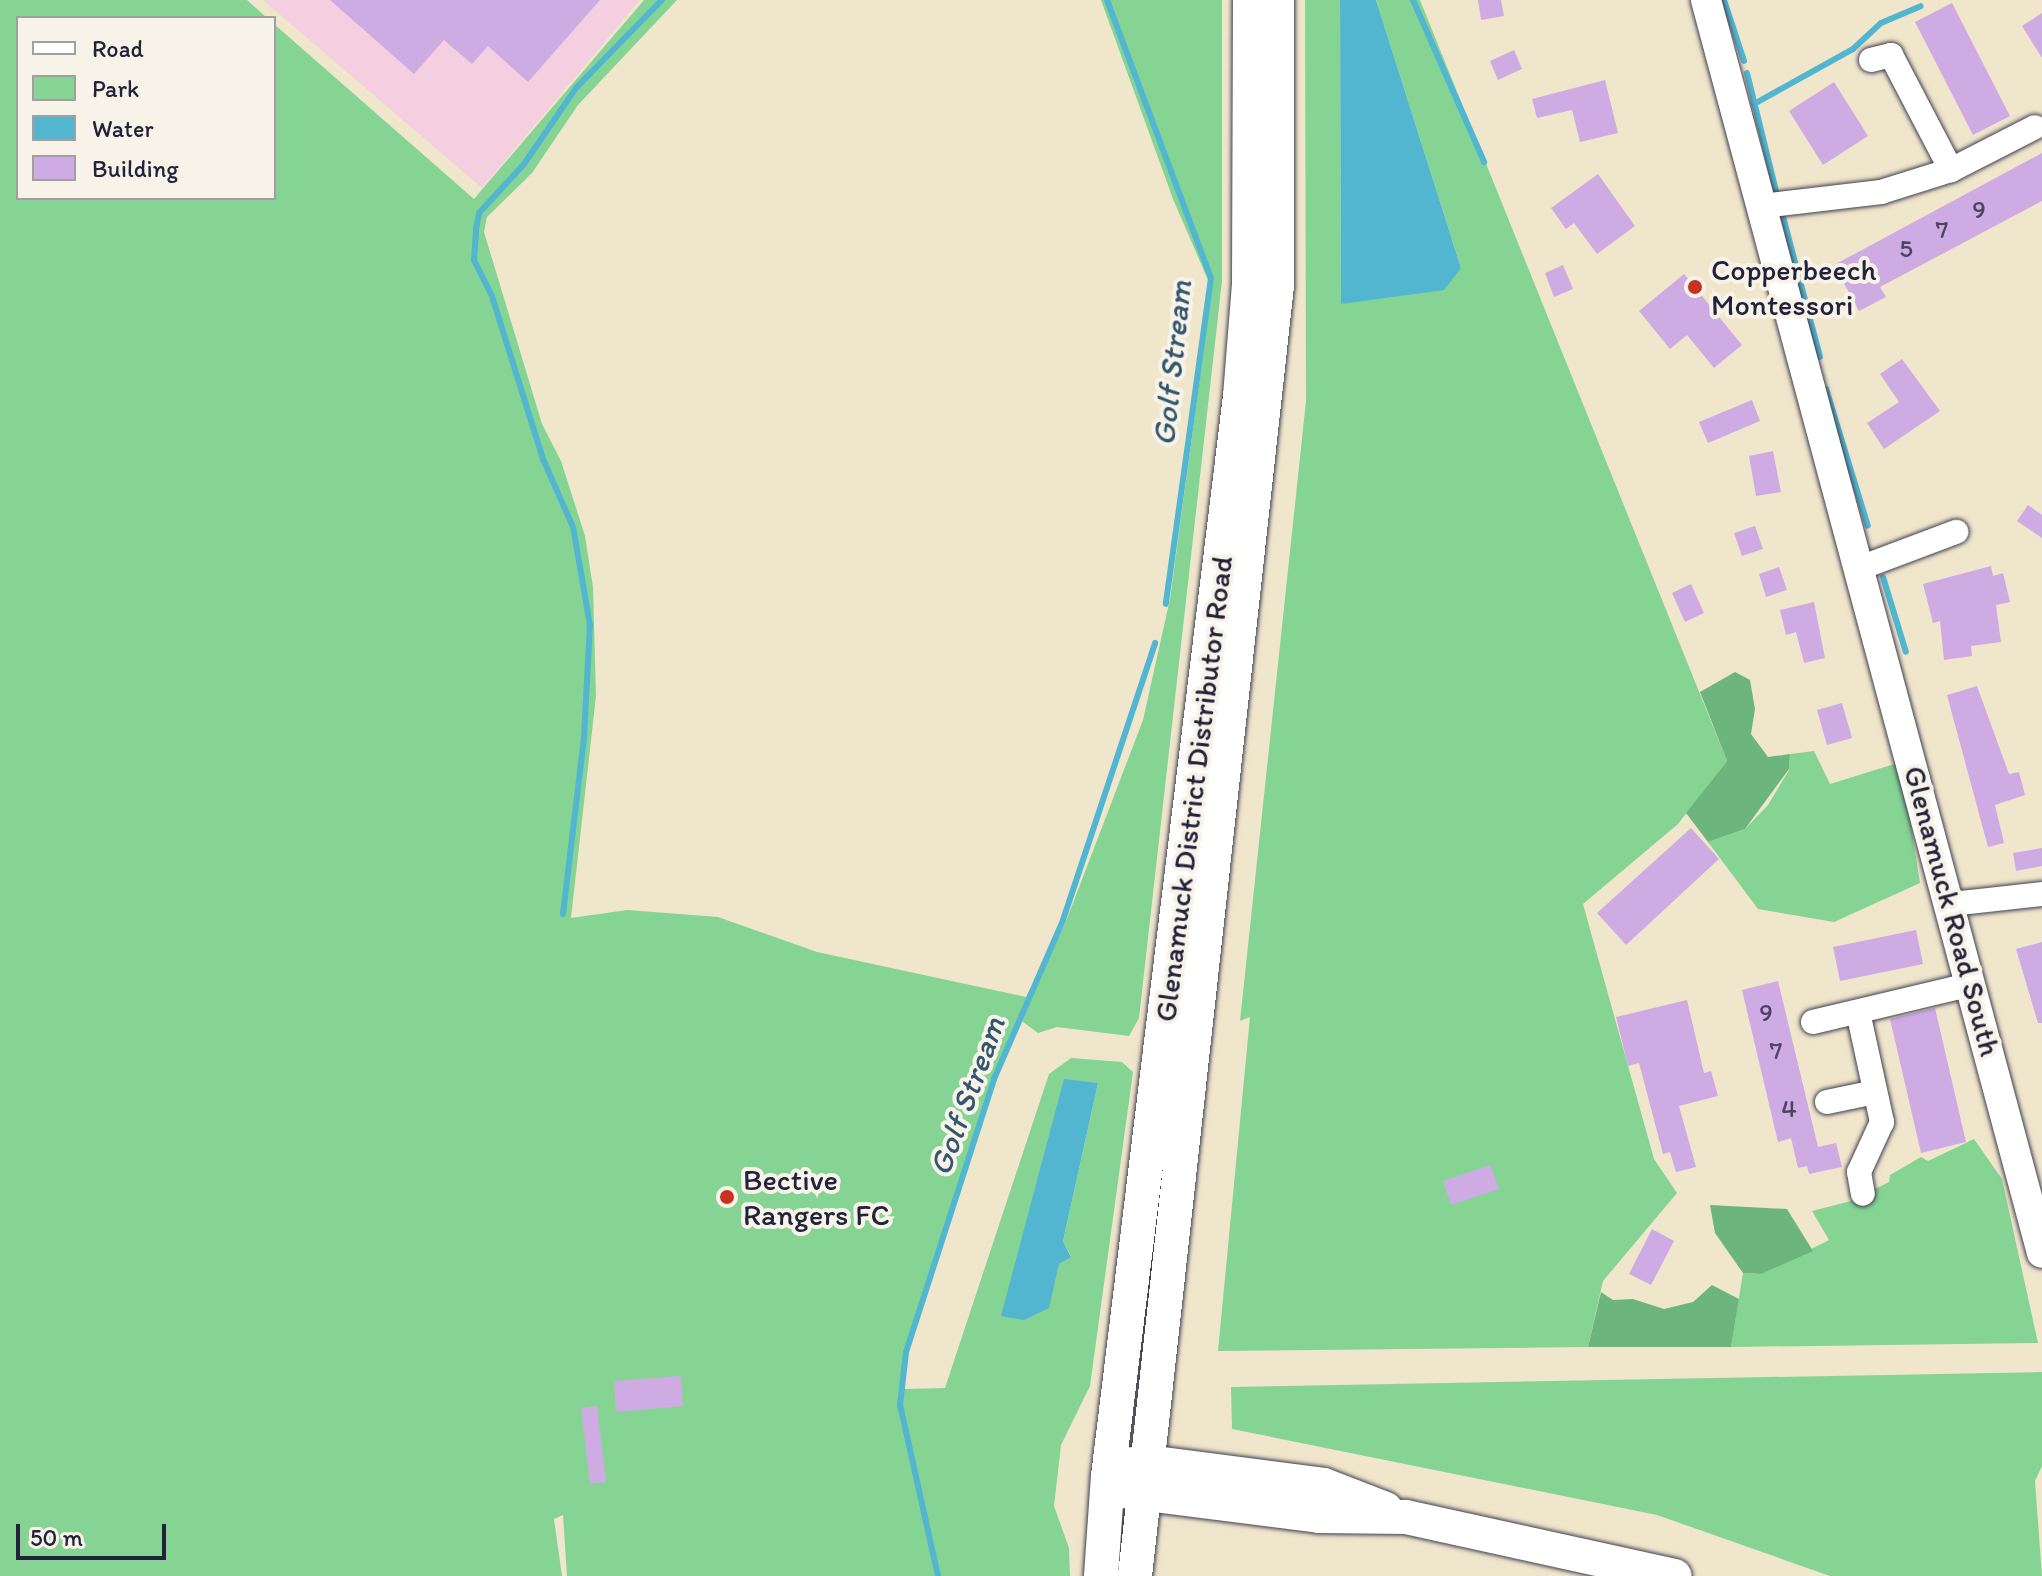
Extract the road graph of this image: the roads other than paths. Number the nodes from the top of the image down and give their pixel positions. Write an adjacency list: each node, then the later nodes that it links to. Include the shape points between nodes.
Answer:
1 (1250, 0): 21 (main road, Glenamuck District Distributor Road, via 1249,284 1240,396)
2 (1277, 0): 20 (main road, Glenamuck District Distributor Road, via 1276,300)
3 (1706, 0): 7 (street, Glenamuck Road South)
4 (1871, 60): 6 (street, via 1891,55)
5 (2035, 127): 6 (street)
6 (1951, 170): 7 (street, via 1881,192)
7 (1774, 203): 9 (street, Glenamuck Road South)
8 (1956, 532): 9 (street)
9 (1860, 568): 11 (street, Glenamuck Road South)
10 (2042, 894): 11 (street)
11 (1951, 904): 12 (street, Glenamuck Road South)
12 (1972, 984): 13 (street); 18 (street, Glenamuck Road South)
13 (1858, 1012): 14 (street); 15 (street)
14 (1813, 1022)
15 (1875, 1092): 16 (street); 17 (street, via 1882,1122 1859,1172)
16 (1827, 1102)
17 (1863, 1194)
18 (2035, 1200): 19 (street, Glenamuck Road South)
19 (2042, 1253)
20 (1148, 1462): 21 (main road, via 1126,1465); 22 (main road, Glenamuck District Distributor Road); 23 (main road, via 1324,1485)
21 (1108, 1476): 22 (main road, via 1122,1491); 24 (main road, Glenamuck District Distributor Road)
22 (1144, 1497): 23 (main road, via 1319,1516); 25 (main road, Glenamuck District Distributor Road)
23 (1406, 1517): 26 (main road)
24 (1101, 1576)
25 (1135, 1576)
26 (1675, 1576)

